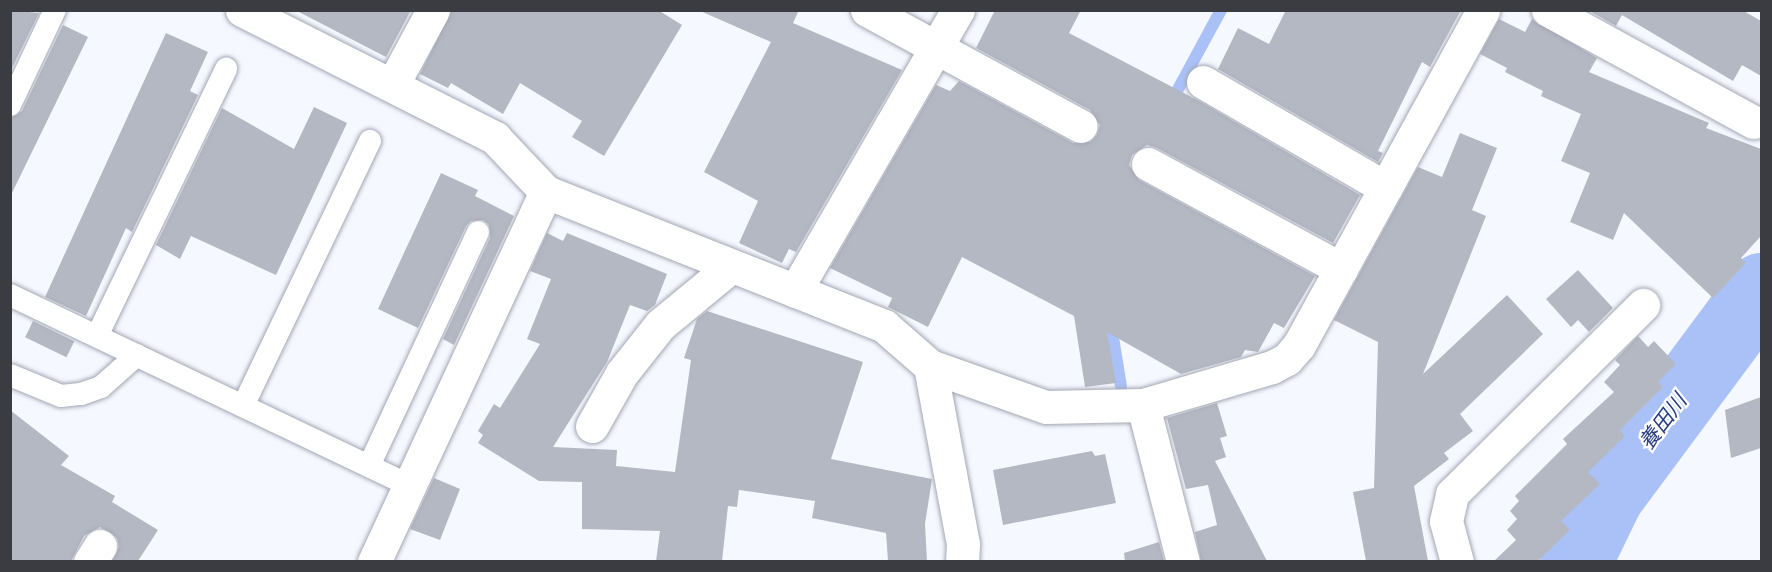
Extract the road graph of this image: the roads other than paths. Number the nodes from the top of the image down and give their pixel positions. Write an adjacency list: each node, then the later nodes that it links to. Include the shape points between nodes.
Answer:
1 (55, 10): 12 (lane)
2 (242, 10): 11 (street)
3 (433, 10): 11 (street)
4 (867, 10): 8 (street)
5 (958, 10): 8 (street)
6 (1484, 10): 17 (street)
7 (1548, 10): 13 (street)
8 (937, 48): 14 (street); 22 (street)
9 (226, 69): 25 (lane)
10 (1203, 82): 17 (street)
11 (393, 84): 18 (street, via 495,138)
12 (10, 105)
13 (1753, 122)
14 (1081, 126)
15 (370, 141): 30 (lane)
16 (1148, 164): 21 (street)
17 (1386, 188): 21 (street)
18 (546, 192): 20 (street); 33 (street)
19 (478, 232): 32 (lane)
20 (730, 267): 22 (street); 31 (street, via 660,325 622,373)
21 (1341, 269): 29 (street, via 1287,359 1272,367)
22 (795, 291): 27 (street, via 884,326)
23 (10, 295): 25 (lane)
24 (1643, 304): 37 (street, via 1452,494 1446,521)
25 (97, 336): 26 (lane)
26 (137, 355): 28 (lane, via 101,387 81,394 61,396); 30 (lane)
27 (930, 366): 29 (street, via 1046,407); 35 (street, via 963,544)
28 (10, 375)
29 (1143, 405): 36 (street)
30 (243, 406): 32 (lane)
31 (592, 426)
32 (369, 466): 33 (lane)
33 (409, 485): 34 (street)
34 (374, 561)
35 (962, 561)
36 (1183, 561)
37 (1457, 561)

